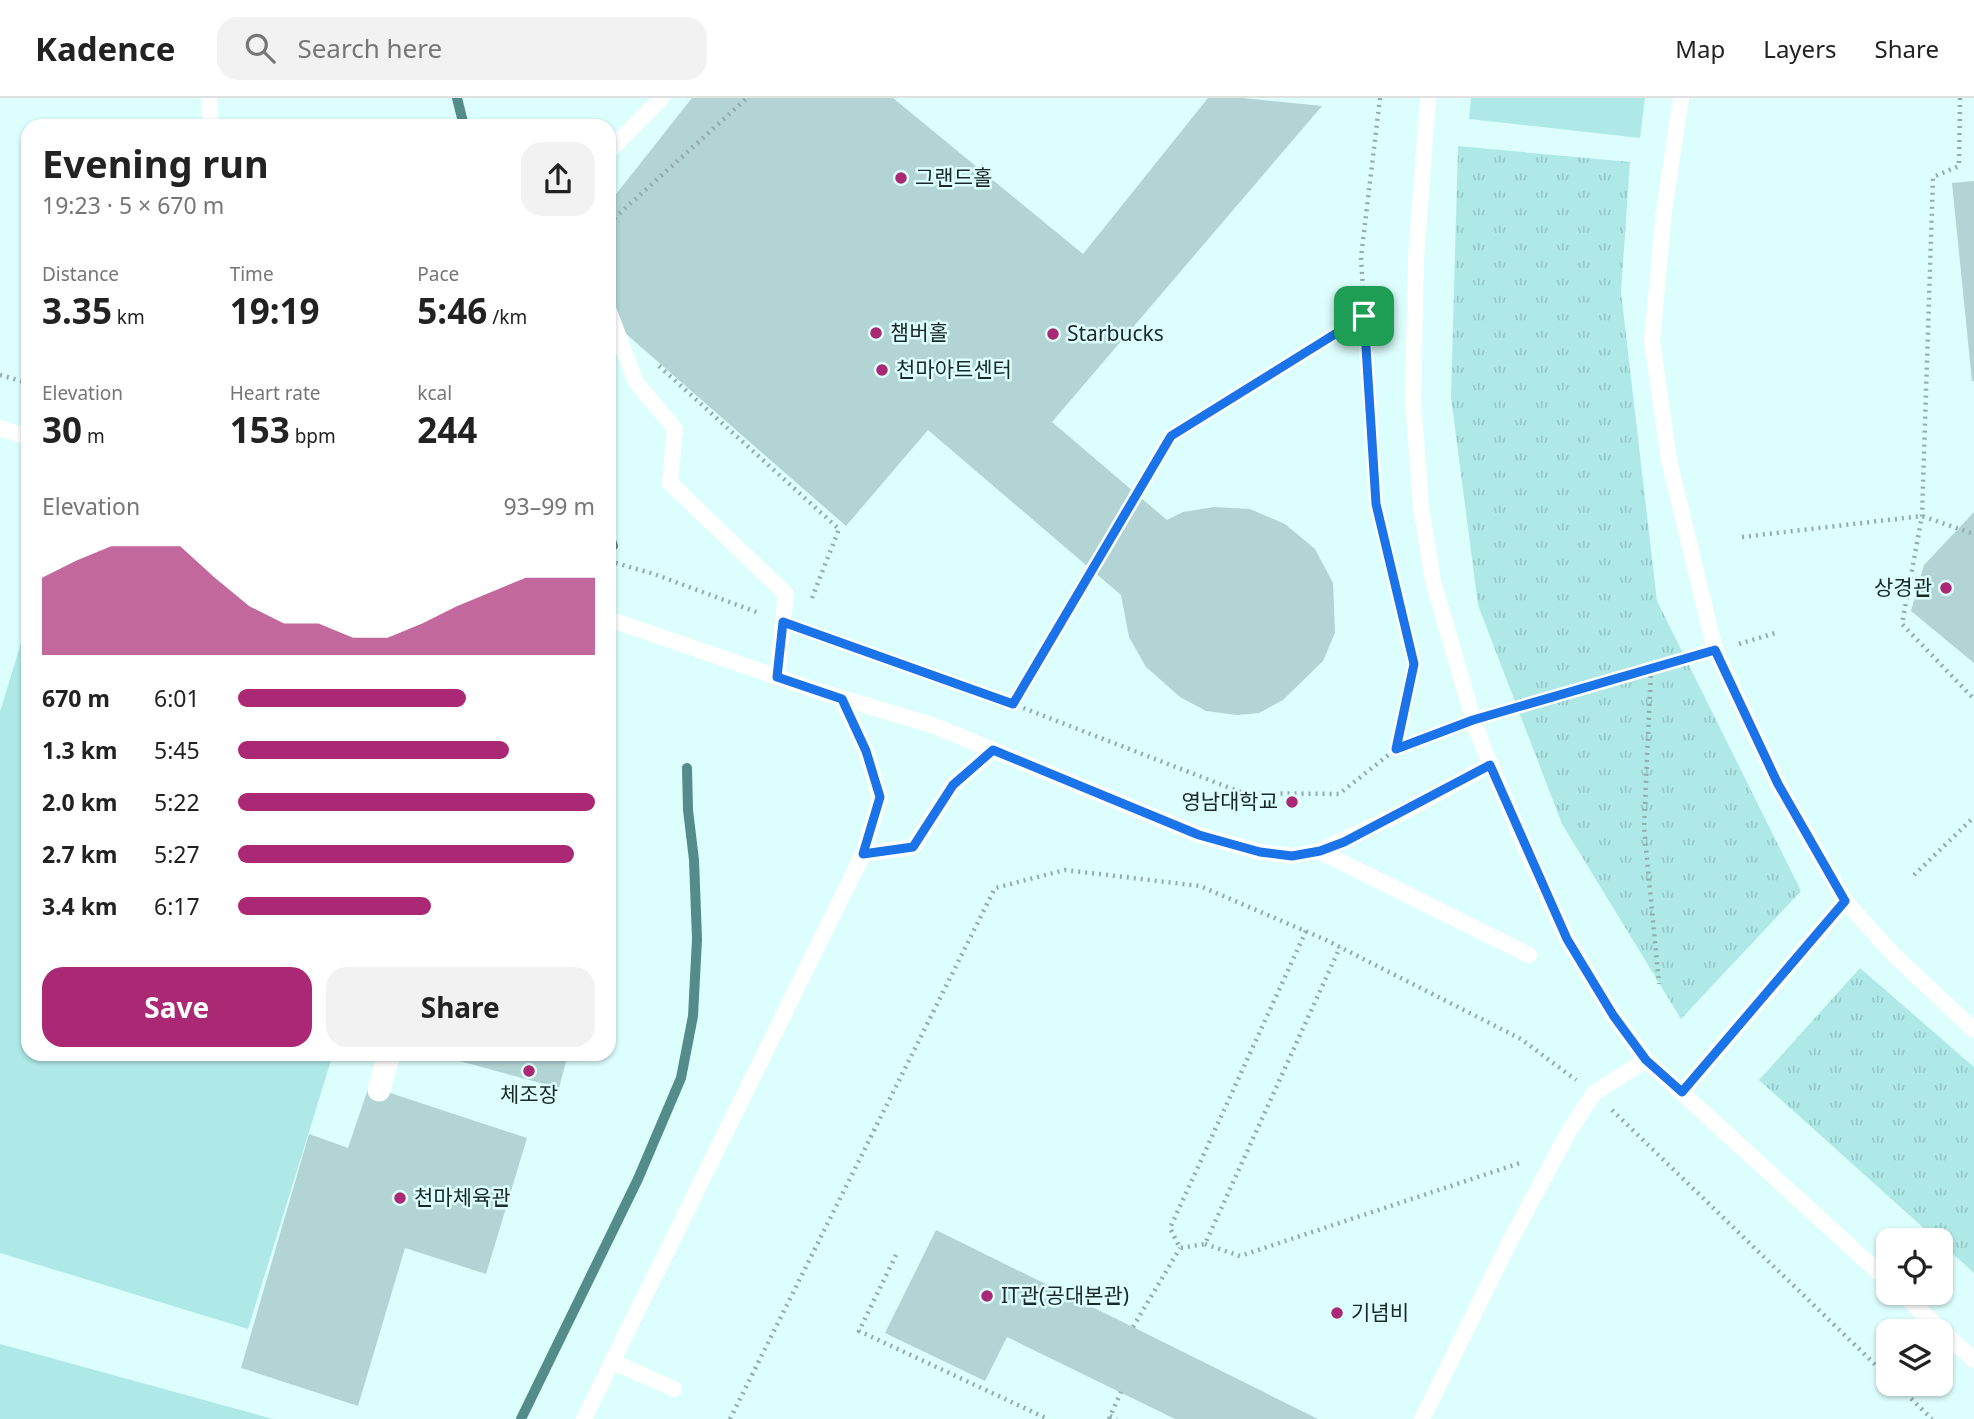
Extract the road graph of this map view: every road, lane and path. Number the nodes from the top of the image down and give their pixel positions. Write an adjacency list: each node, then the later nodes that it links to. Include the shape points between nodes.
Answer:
1 (208, 98): 8 (lane)
2 (662, 98): 9 (lane)
3 (747, 98): 10 (path)
4 (1380, 98): 11 (path, via 1361,257)
5 (1428, 98): 32 (lane, via 1416,260 1413,400 1421,508 1433,581)
6 (1681, 98): 26 (lane, via 1652,341 1669,460)
7 (1960, 98): 18 (path, via 1959,166 1933,177)
8 (210, 119)
9 (616, 144)
10 (616, 217)
11 (1364, 316): 31 (path, via 1171,436); 33 (path, via 1376,504 1414,664)
12 (616, 329): 23 (lane, via 636,382 675,429 670,482 786,594)
13 (649, 357): 24 (path, via 839,529)
14 (0, 374): 15 (path)
15 (21, 381)
16 (0, 428): 17 (lane)
17 (21, 435)
18 (1922, 516): 19 (path); 20 (path); 30 (path, via 1902,624)
19 (1974, 534)
20 (1742, 537)
21 (616, 563): 23 (path)
22 (616, 621): 28 (lane)
23 (783, 622): 24 (path); 28 (lane)
24 (801, 628): 31 (path)
25 (1775, 633): 26 (path)
26 (1715, 650): 27 (path); 40 (lane, via 1778,784)
27 (1651, 669): 32 (path); 44 (path, via 1644,828)
28 (777, 677): 29 (lane)
29 (842, 699): 34 (lane, via 932,725); 38 (lane, via 866,751 880,797)
30 (1974, 699)
31 (1013, 704): 33 (path, via 1243,793 1339,794)
32 (1473, 720): 33 (path); 35 (lane)
33 (1396, 749)
34 (993, 750): 37 (lane, via 1199,835 1260,852 1292,856); 38 (lane, via 953,785 913,847)
35 (1490, 765): 37 (lane); 46 (lane, via 1567,939)
36 (1974, 817): 39 (path)
37 (1320, 851): 43 (lane)
38 (863, 854): 61 (lane)
39 (1914, 875)
40 (1845, 901): 45 (lane, via 1892,954); 51 (lane)
41 (1306, 931): 42 (path); 55 (path, via 1170,1228); 68 (path, via 1200,886 1065,870 995,888)
42 (1340, 947): 48 (path, via 1521,1039); 54 (path)
43 (1529, 955)
44 (1659, 984)
45 (1974, 1030)
46 (1646, 1060): 51 (lane); 52 (lane)
47 (387, 1061): 49 (street)
48 (1577, 1080): 50 (path); 52 (path)
49 (379, 1090)
50 (1571, 1091)
51 (1682, 1092): 57 (lane)
52 (1594, 1093): 62 (path); 71 (lane, via 1537,1187)
53 (1525, 1161): 54 (path, via 1240,1256)
54 (1205, 1244): 55 (path)
55 (1180, 1248): 59 (path)
56 (896, 1255): 69 (path, via 859,1331)
57 (1876, 1270)
58 (1914, 1305): 60 (lane)
59 (1133, 1327)
60 (1974, 1360)
61 (613, 1362): 63 (lane); 67 (lane)
62 (1876, 1365)
63 (674, 1389)
64 (1121, 1392): 66 (path)
65 (1908, 1396): 72 (path)
66 (1109, 1418): 70 (path)
67 (584, 1419)
68 (730, 1419)
69 (1048, 1419)
70 (1117, 1419)
71 (1422, 1419)
72 (1932, 1419)

